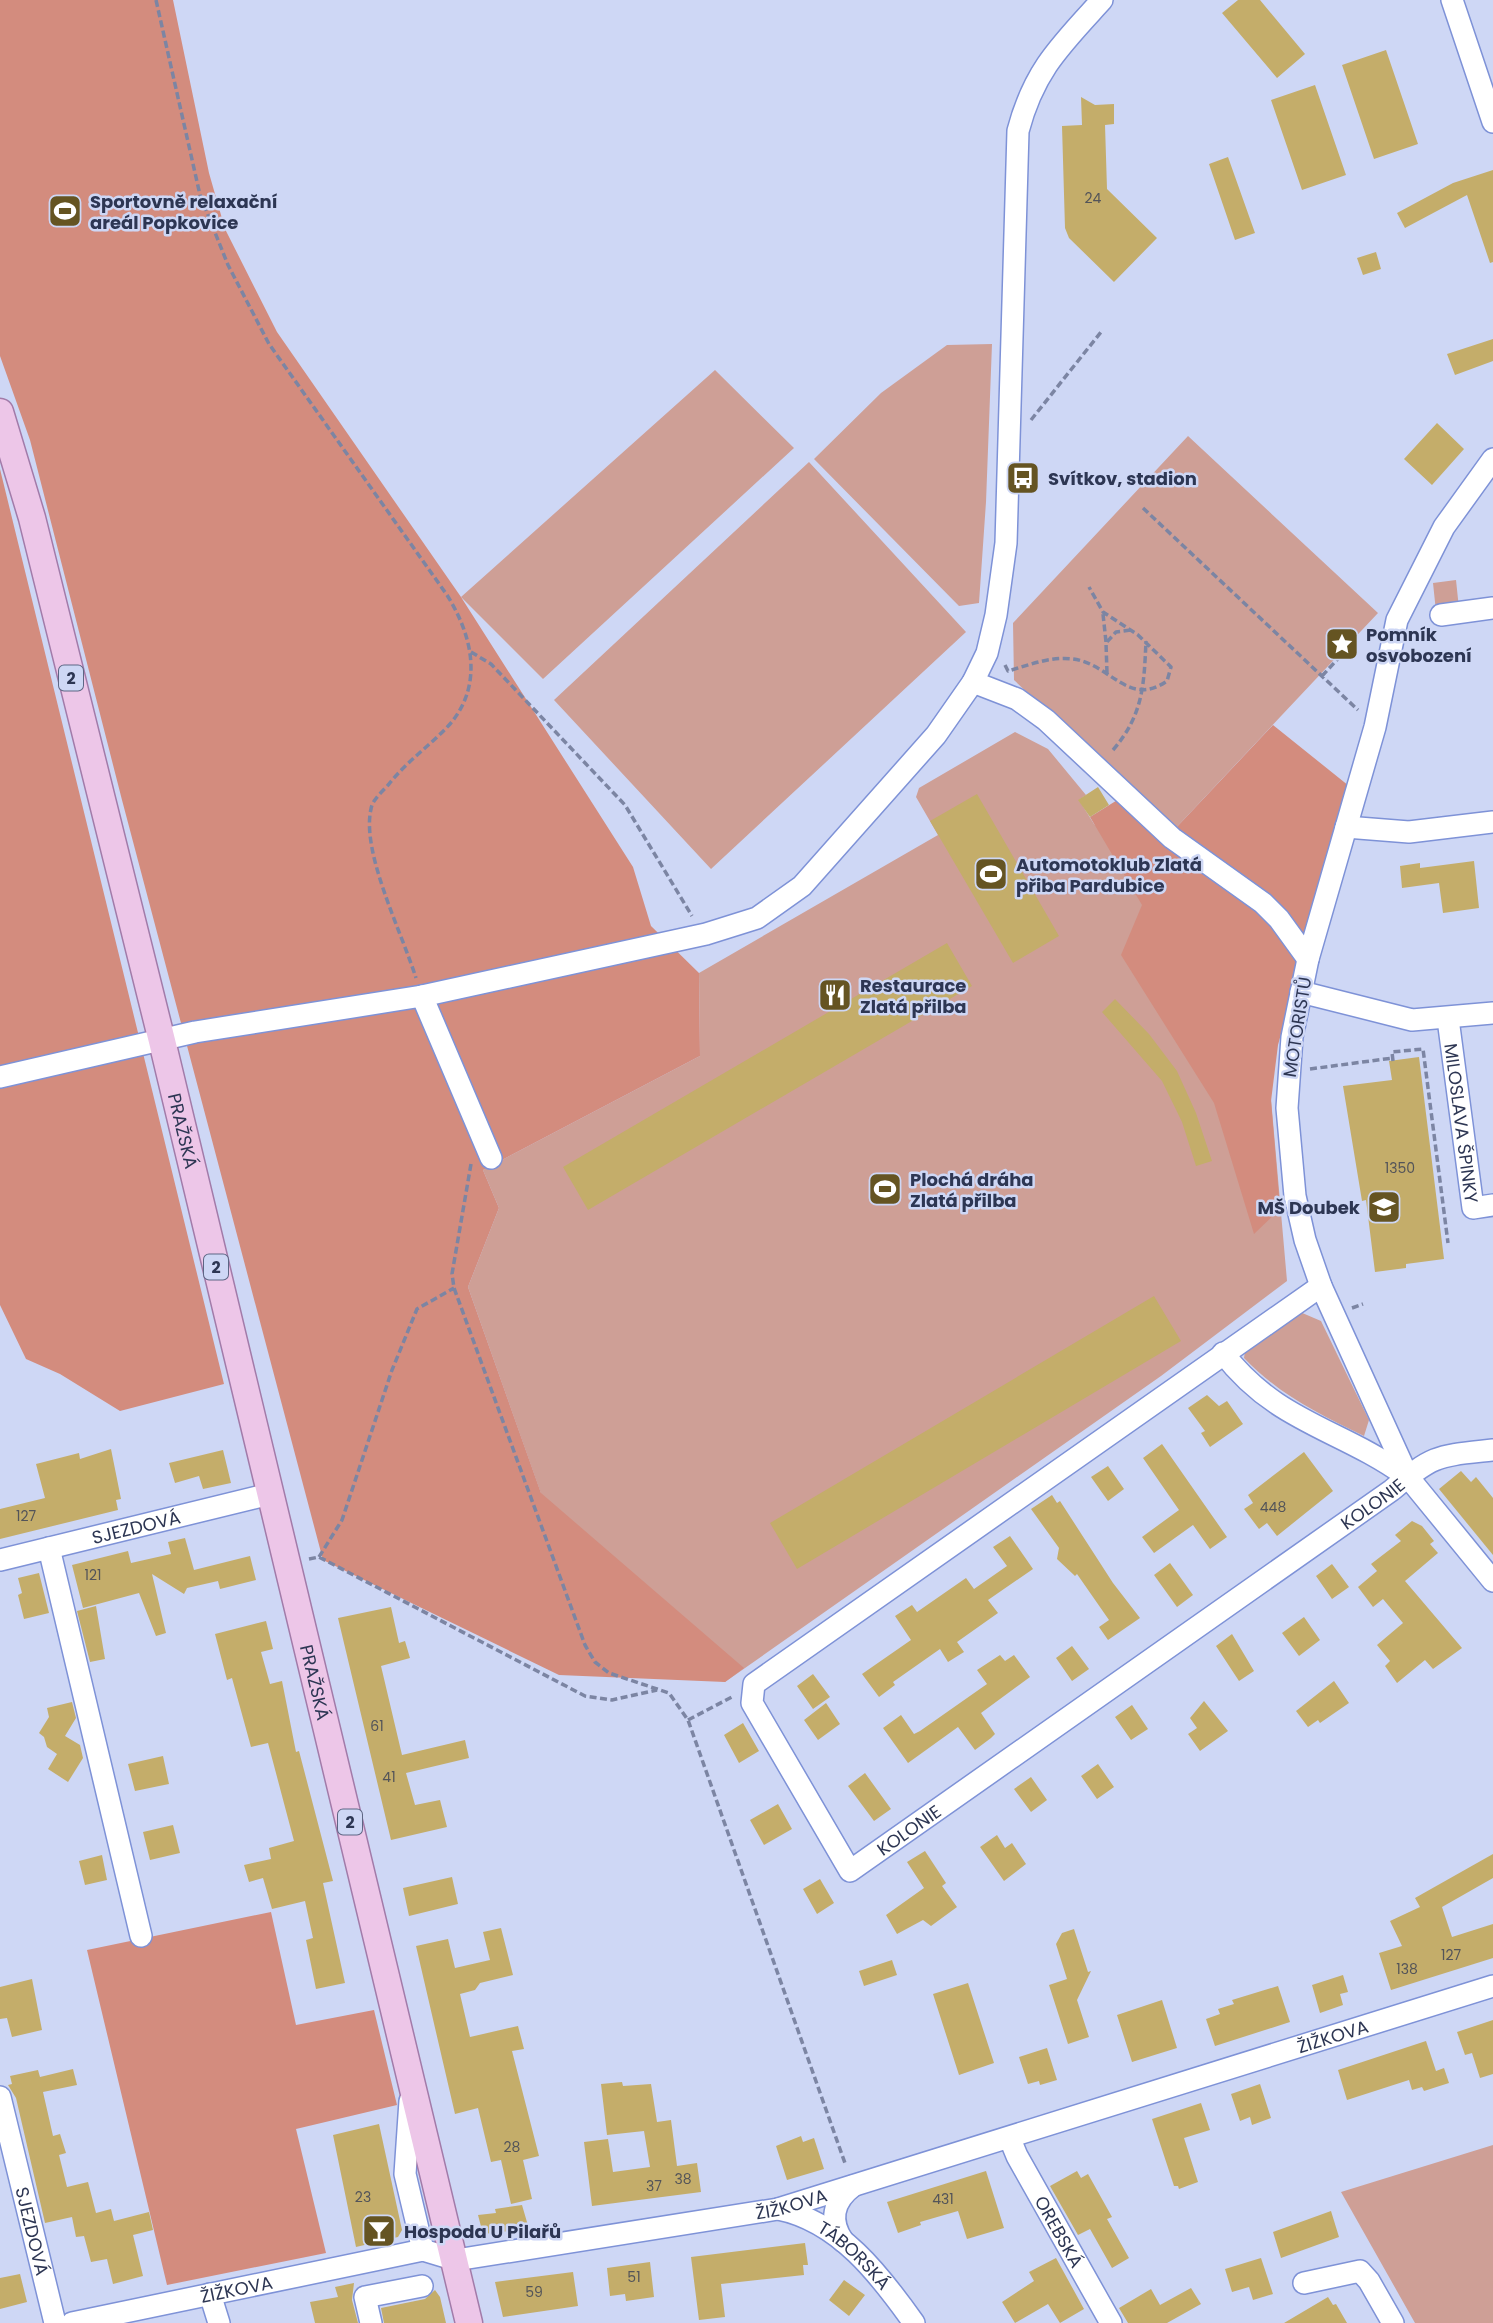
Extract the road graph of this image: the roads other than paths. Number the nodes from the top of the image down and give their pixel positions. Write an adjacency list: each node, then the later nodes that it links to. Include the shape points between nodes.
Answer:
1 (1102, 0): 8 (street, via 1042,69 1027,97 1018,131 1006,543 987,653)
2 (1452, 0): 3 (street)
3 (1493, 122)
4 (0, 412): 16 (main road, 2, via 32,517)
5 (1493, 459): 10 (street, MOTORISTŮ, via 1444,527 1397,620 1375,727)
6 (1493, 608): 7 (street)
7 (1441, 615)
8 (973, 682): 11 (street, via 1017,699 1046,720 1172,838 1263,903); 13 (street, via 936,735 825,863 781,904 757,918 706,934)
9 (1493, 822): 10 (street, via 1409,832)
10 (1346, 827): 11 (street, MOTORISTŮ)
11 (1308, 960): 12 (street, MOTORISTŮ)
12 (1301, 992): 15 (street, via 1412,1020); 20 (street, MOTORISTŮ, via 1292,1037 1287,1108 1295,1196)
13 (422, 996): 16 (street); 18 (street)
14 (1493, 1013): 15 (street)
15 (1448, 1019): 19 (street, MILOSLAVA ŠPINKY, via 1473,1208)
16 (162, 1041): 17 (street); 24 (main road, PRAŽSKÁ / 2)
17 (0, 1077)
18 (491, 1158)
19 (1493, 1205)
20 (1321, 1286): 21 (street); 23 (street, MOTORISTŮ)
21 (1223, 1353): 23 (street, KOLONIE, via 1274,1404); 23 (street, KOLONIE, via 754,1684 752,1703 850,1871)
22 (1493, 1450): 23 (street, via 1441,1456 1420,1465)
23 (1408, 1477): 27 (street, MOTORISTŮ)
24 (270, 1493): 25 (street, SJEZDOVÁ); 30 (main road, PRAŽSKÁ / 2)
25 (49, 1548): 26 (street, SJEZDOVÁ); 28 (street)
26 (0, 1560)
27 (1493, 1580)
28 (141, 1936)
29 (1493, 1986): 32 (street, ŽIŽKOVA)
30 (412, 2079): 36 (street, via 405,2174); 37 (main road, PRAŽSKÁ / 2)
31 (0, 2097): 43 (street, SJEZDOVÁ)
32 (1010, 2139): 33 (street, ŽIŽKOVA); 49 (street, OREBSKÁ)
33 (853, 2186): 34 (street, ŽIŽKOVA); 35 (street, via 834,2210)
34 (778, 2209): 35 (street, TÁBORSKÁ, via 808,2219); 37 (street, ŽIŽKOVA)
35 (844, 2243): 48 (street, TÁBORSKÁ, via 873,2268)
36 (423, 2250): 37 (street, ŽIŽKOVA); 38 (street, ŽIŽKOVA)
37 (456, 2260): 47 (main road, PRAŽSKÁ / 2)
38 (368, 2262): 41 (street, ŽIŽKOVA); 42 (street)
39 (1304, 2283): 50 (street, via 1360,2271)
40 (422, 2286): 42 (street)
41 (210, 2294): 44 (street, ŽIŽKOVA); 45 (street)
42 (376, 2295): 46 (street, via 365,2297)
43 (55, 2323)
44 (72, 2323)
45 (219, 2323)
46 (371, 2323)
47 (469, 2323)
48 (914, 2323)
49 (1111, 2323)
50 (1393, 2323)

